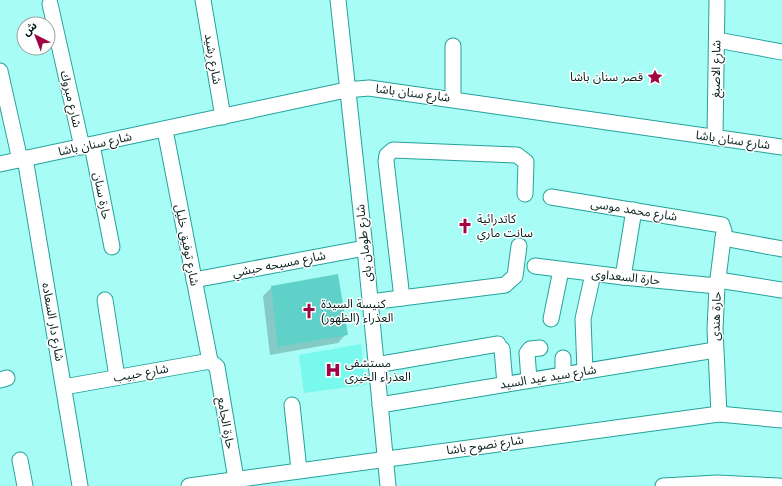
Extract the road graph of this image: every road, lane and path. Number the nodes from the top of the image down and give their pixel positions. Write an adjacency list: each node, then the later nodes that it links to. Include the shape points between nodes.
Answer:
1 (203, 0): 11 (street, شارع رشيد)
2 (338, 0): 9 (street, شارع طومان باى)
3 (717, 0): 5 (street, شارع الاصبغ)
4 (50, 4): 14 (street, شارع مبروك)
5 (716, 40): 7 (street); 13 (street, شارع الاصبغ)
6 (453, 46): 10 (street)
7 (782, 52)
8 (0, 70): 16 (street, شارع دار السعاده)
9 (346, 90): 10 (street, شارع سنان باشا, via 381,88); 11 (street, شارع سنان باشا); 24 (street, شارع طومان باى)
10 (452, 98): 13 (street, شارع سنان باشا)
11 (223, 117): 12 (street, شارع سنان باشا)
12 (165, 130): 14 (street, شارع سنان باشا); 30 (street, شارع توفيق خليل)
13 (715, 137): 15 (street, شارع سنان باشا)
14 (87, 146): 16 (street, شارع سنان باشا); 23 (street, حارة سنان)
15 (782, 147)
16 (22, 159): 17 (street, شارع سنان باشا); 47 (street, شارع دار السعاده)
17 (0, 164)
18 (525, 194): 33 (street, via 526,162 517,155 393,150 389,153 386,161)
19 (551, 197): 20 (street, شارع محمد موسى)
20 (634, 210): 21 (street, شارع محمد موسى, via 716,223 724,227); 29 (street)
21 (723, 238): 25 (street); 31 (street, حارة هندى)
22 (518, 246): 33 (street, via 515,276 505,285)
23 (112, 247)
24 (365, 248): 30 (street, شارع مسيحه حبشي); 35 (street, شارع طومان باى)
25 (782, 249)
26 (535, 266): 27 (street, حارة السعداوى)
27 (560, 270): 28 (street, حارة السعداوى); 36 (street)
28 (593, 274): 29 (street, حارة السعداوى); 42 (street, via 583,319)
29 (623, 277): 31 (street, حارة السعداوى)
30 (194, 280): 40 (street, شارع توفيق خليل)
31 (718, 283): 32 (street, حارة السعداوى); 38 (street, حارة هندى)
32 (782, 290)
33 (402, 298): 35 (street)
34 (105, 300): 44 (street)
35 (370, 302): 41 (street, شارع طومان باى)
36 (551, 319)
37 (540, 348): 45 (street, via 530,349 527,353)
38 (715, 350): 42 (street, شارع سيد عيد السيد, via 639,357); 50 (street, حارة هندى)
39 (563, 358): 43 (street)
40 (213, 364): 44 (street, شارع حبيب); 55 (street, حارة الجامع)
41 (376, 365): 46 (street, via 500,347); 49 (street, شارع طومان باى)
42 (585, 371): 43 (street, شارع سيد عيد السيد)
43 (563, 375): 45 (street, شارع سيد عيد السيد)
44 (117, 377): 47 (street, شارع حبيب)
45 (529, 380): 46 (street, شارع سيد عيد السيد)
46 (506, 384): 49 (street, شارع سيد عيد السيد)
47 (64, 387): 58 (street, شارع دار السعاده)
48 (292, 405): 54 (street)
49 (380, 405): 52 (street, شارع طومان باى)
50 (719, 414): 51 (street, شارع نصوح باشا); 52 (street, شارع نصوح باشا)
51 (782, 420)
52 (386, 459): 54 (street, شارع نصوح باشا); 60 (street, شارع طومان باى)
53 (20, 460): 57 (street)
54 (299, 470): 55 (street, شارع نصوح باشا)
55 (236, 479): 59 (street, شارع نصوح باشا)
56 (681, 485): 61 (street); 62 (street, via 717,483)
57 (25, 486)
58 (80, 486)
59 (189, 486)
60 (388, 486)
61 (663, 486)
62 (779, 486)

